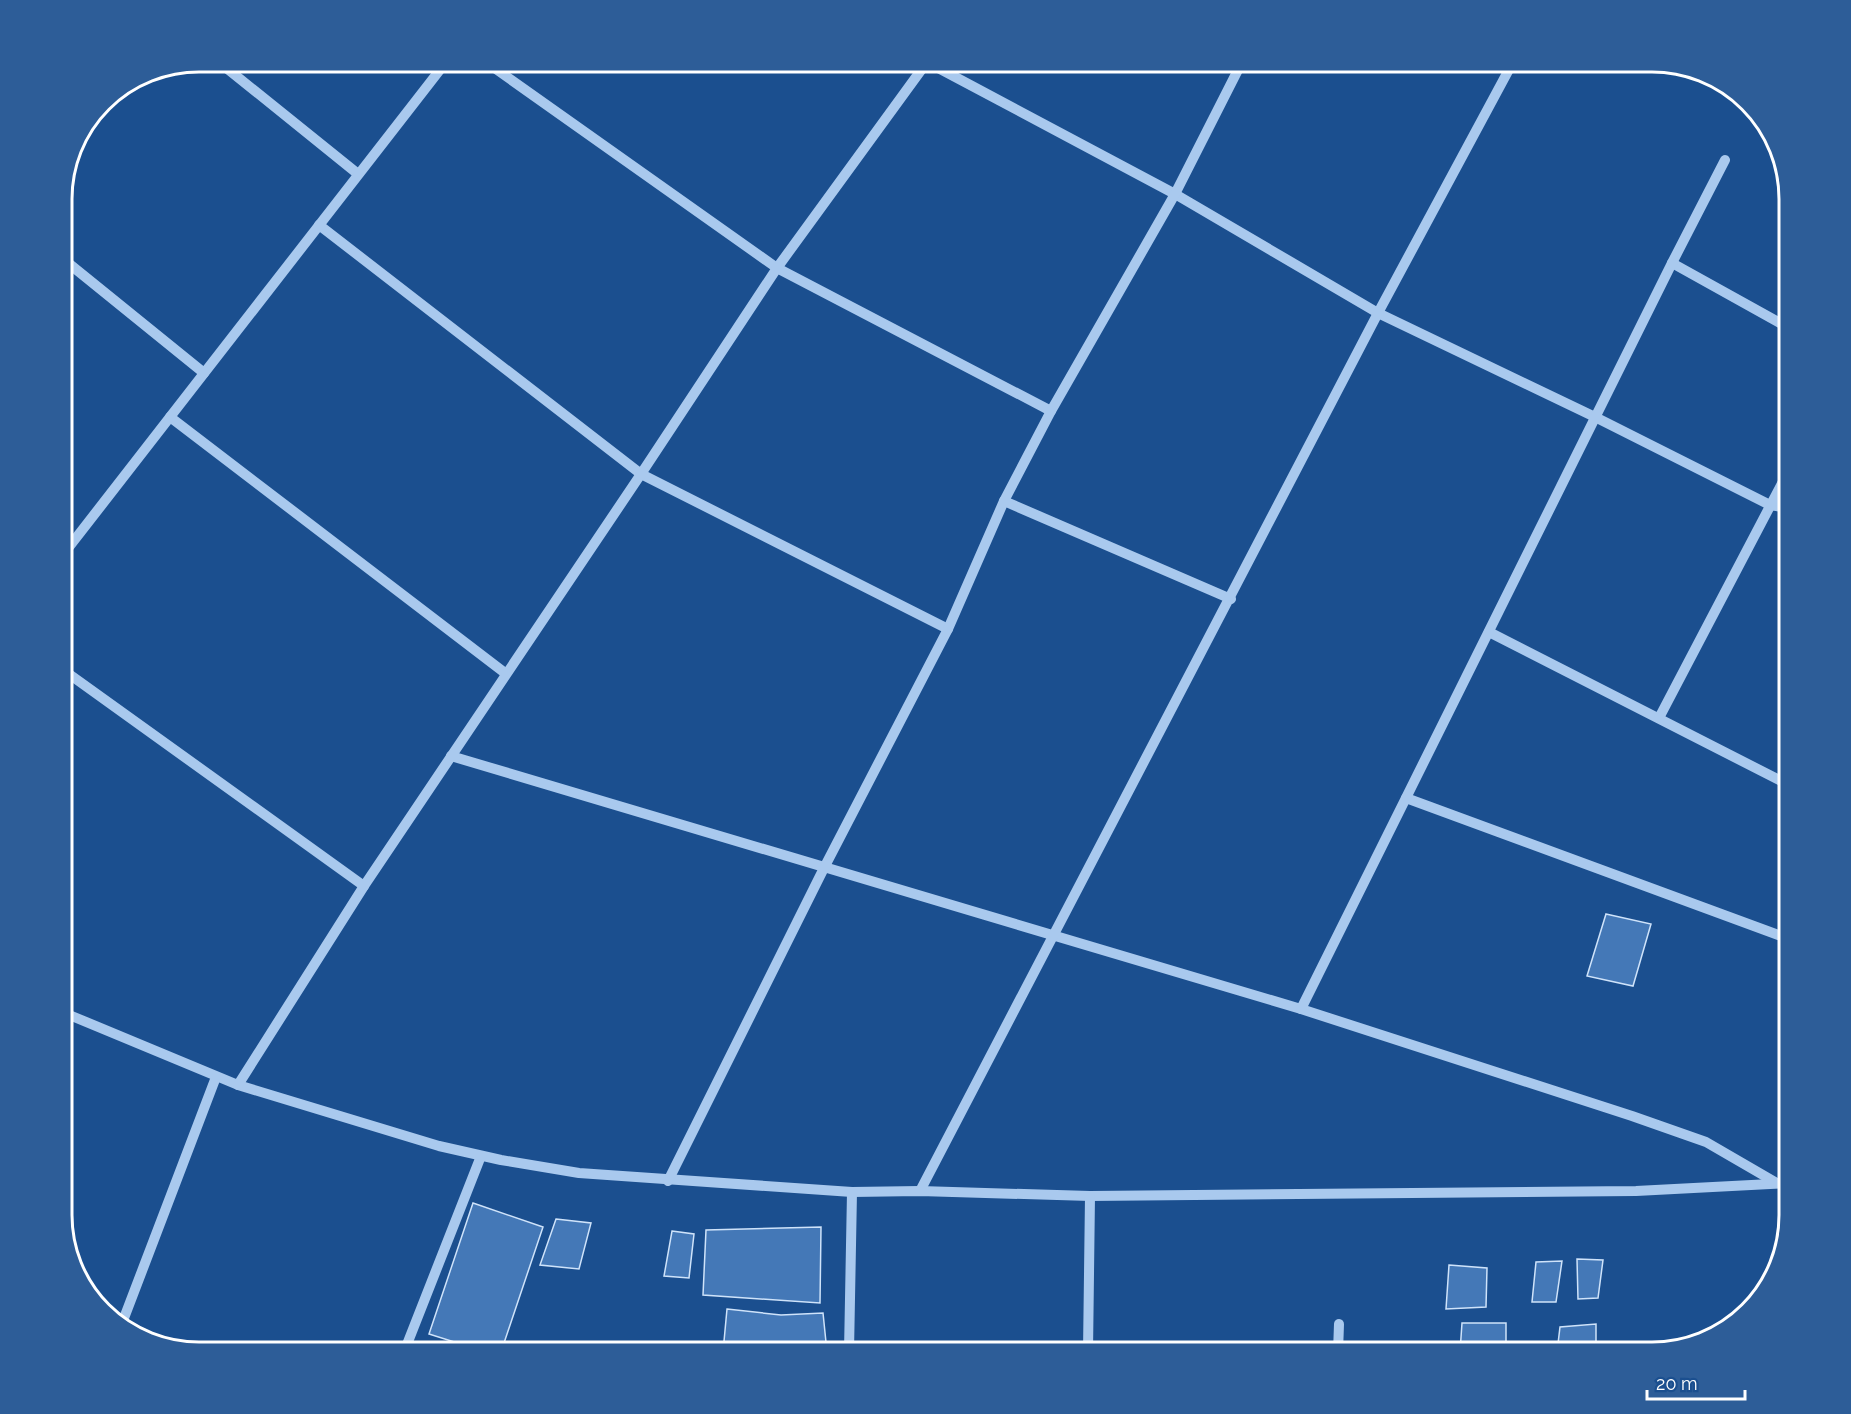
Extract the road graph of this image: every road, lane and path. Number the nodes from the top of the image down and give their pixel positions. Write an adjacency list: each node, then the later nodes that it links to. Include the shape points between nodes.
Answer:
1 (231, 72): 9 (street)
2 (438, 72): 9 (street)
3 (500, 72): 14 (street)
4 (920, 72): 14 (street)
5 (946, 72): 10 (street)
6 (1237, 72): 10 (street)
7 (1508, 72): 15 (street)
8 (1725, 160): 12 (street)
9 (358, 174): 11 (street)
10 (1175, 194): 15 (street); 18 (street)
11 (319, 225): 17 (street); 21 (street)
12 (1672, 263): 16 (street); 20 (street)
13 (72, 266): 17 (street)
14 (777, 268): 18 (street); 21 (street)
15 (1378, 313): 20 (street); 27 (street)
16 (1779, 322)
17 (204, 373): 19 (street)
18 (1051, 411): 23 (street)
19 (170, 417): 26 (street); 30 (street)
20 (1595, 417): 24 (street); 29 (street)
21 (641, 474): 28 (street); 30 (street)
22 (1779, 489): 24 (street)
23 (1004, 501): 27 (street); 28 (street)
24 (1770, 505): 25 (street); 32 (street)
25 (1779, 506)
26 (72, 543)
27 (1231, 599): 38 (street)
28 (948, 629): 36 (street)
29 (1489, 632): 32 (street); 35 (street)
30 (505, 674): 33 (street)
31 (72, 676): 37 (street)
32 (1659, 718): 34 (street)
33 (451, 756): 36 (street); 37 (street)
34 (1779, 779)
35 (1406, 798): 39 (street); 40 (street)
36 (824, 867): 38 (street); 45 (street)
37 (364, 886): 43 (street)
38 (1053, 935): 40 (street); 49 (street)
39 (1779, 935)
40 (1301, 1009): 46 (street, via 1706,1142)
41 (72, 1016): 42 (street)
42 (216, 1077): 43 (street); 51 (street)
43 (238, 1085): 44 (street)
44 (481, 1156): 45 (street, via 579,1173); 53 (street)
45 (668, 1180): 48 (street)
46 (1774, 1182): 47 (street); 50 (street, via 1636,1191)
47 (1779, 1182)
48 (852, 1191): 49 (street); 54 (street)
49 (920, 1191): 50 (street)
50 (1090, 1196): 55 (street)
51 (124, 1317)
52 (1339, 1324): 56 (street)
53 (408, 1342)
54 (849, 1342)
55 (1088, 1342)
56 (1338, 1342)

